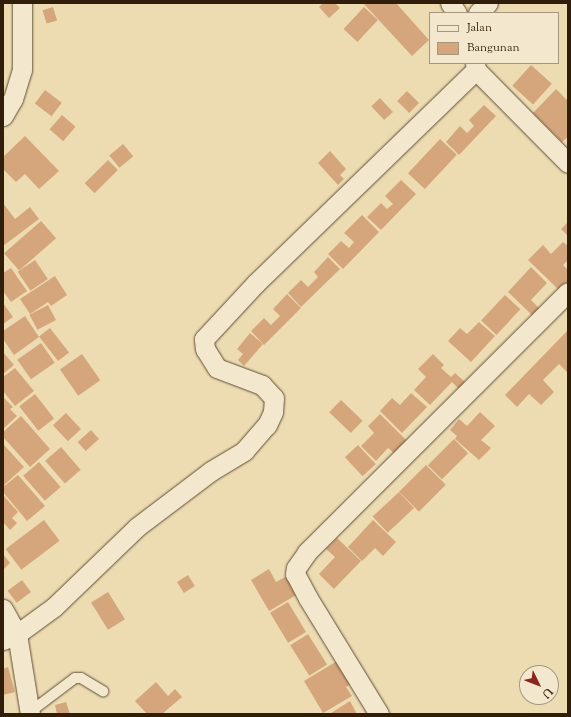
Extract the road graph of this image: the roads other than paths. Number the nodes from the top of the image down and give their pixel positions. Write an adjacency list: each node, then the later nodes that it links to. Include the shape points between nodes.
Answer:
1 (22, 3): 7 (street, via 22,70 13,99)
2 (450, 3): 4 (street)
3 (488, 3): 5 (street)
4 (456, 12)
5 (479, 12)
6 (475, 66): 8 (street); 11 (street, via 256,283 204,339 205,349 216,368 262,385 269,391 274,404 267,425 244,452 211,471 138,527 54,607)
7 (3, 116)
8 (568, 163)
9 (568, 292): 14 (street, via 307,552 296,568 295,574 308,598)
10 (3, 609): 11 (street)
11 (10, 637): 13 (street)
12 (103, 691): 13 (lane, via 75,678)
13 (30, 713)
14 (379, 714)

